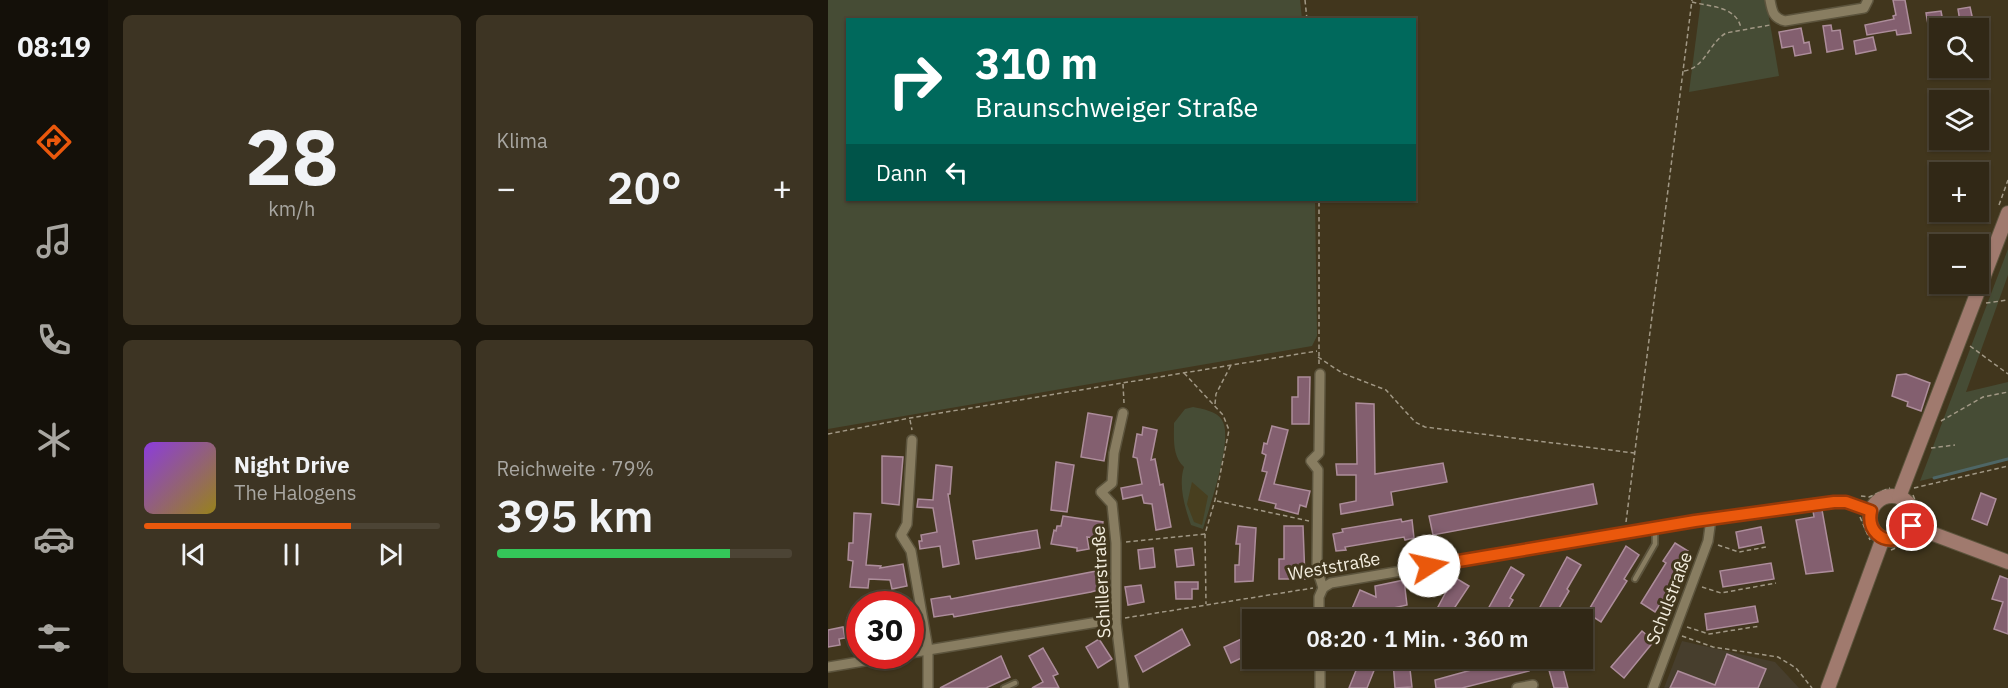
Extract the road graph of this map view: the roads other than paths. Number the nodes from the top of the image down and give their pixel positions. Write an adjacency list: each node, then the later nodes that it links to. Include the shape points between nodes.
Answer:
1 (1770, 0): 2 (street, via 1772,12 1785,21 1864,8)
2 (1868, 0)
3 (2008, 213): 7 (street)
4 (1320, 374): 15 (street, via 1318,453 1311,461 1318,470 1317,568)
5 (1123, 413): 17 (street, Schillerstraße, via 1112,483 1101,492 1112,504)
6 (912, 440): 19 (street, via 908,524 901,535 911,550)
7 (1899, 497): 8 (street, via 1882,498); 11 (street, via 1912,509)
8 (1871, 511): 9 (street, Weststraße, via 1834,502); 12 (street, via 1872,527)
9 (1711, 519): 10 (street, Weststraße); 30 (street, Schulstraße, via 1708,541)
10 (1655, 527): 14 (lane, via 1655,544); 15 (street, Weststraße, via 1331,583)
11 (1918, 528): 12 (street); 13 (street)
12 (1882, 543): 31 (street)
13 (2008, 562)
14 (1635, 579)
15 (1323, 588): 16 (street)
16 (1319, 609)
17 (1116, 622): 19 (street); 27 (street, Schillerstraße)
18 (924, 650): 19 (street)
19 (928, 650): 25 (street)
20 (846, 664): 21 (street)
21 (828, 667)
22 (1320, 669): 28 (street)
23 (1015, 683): 26 (lane)
24 (1533, 685): 29 (street)
25 (928, 688)
26 (1004, 688)
27 (1124, 688)
28 (1320, 688)
29 (1517, 688)
30 (1653, 688)
31 (1828, 688)

